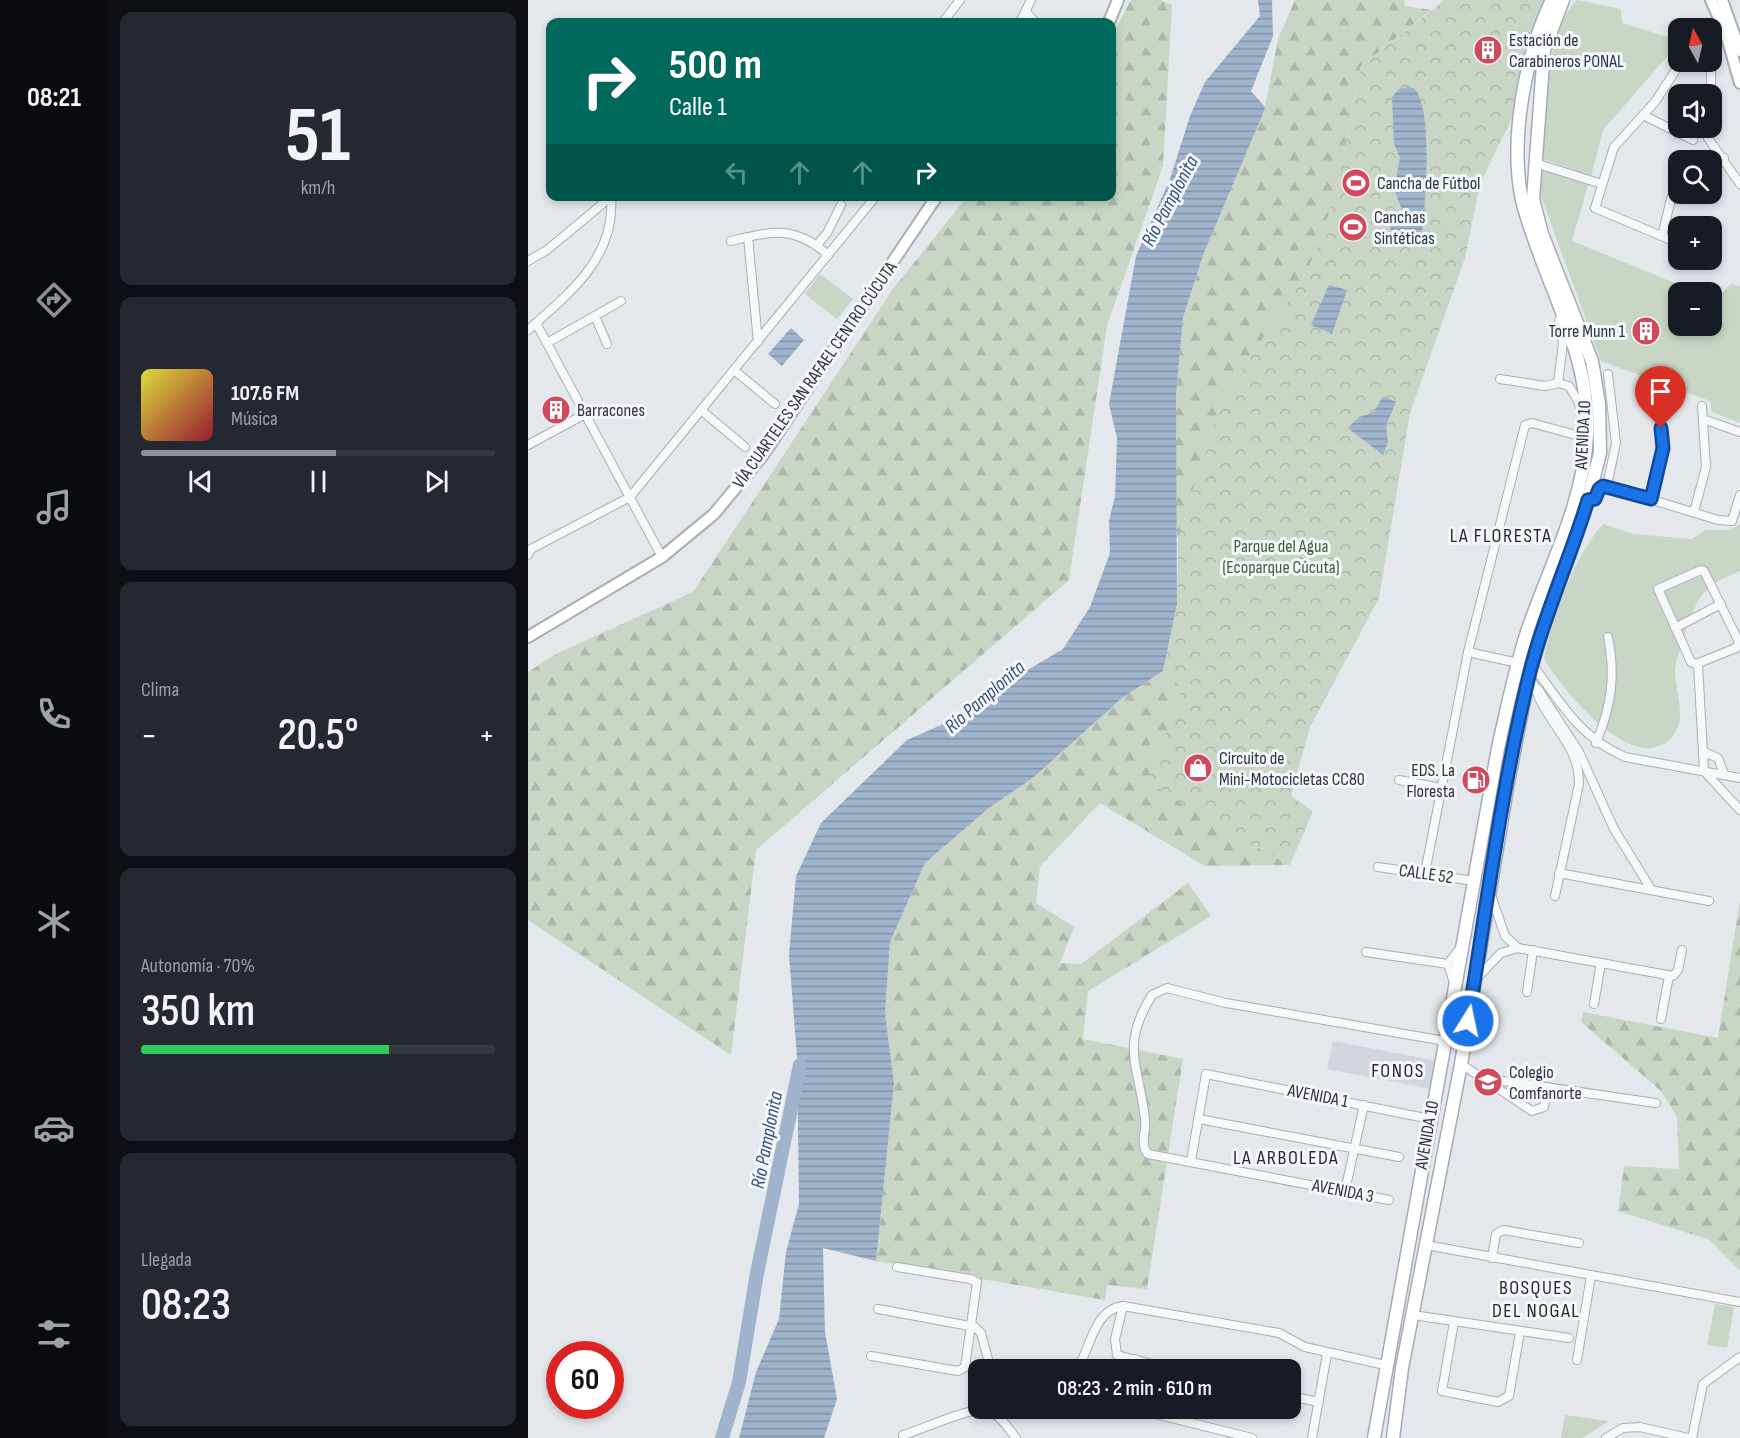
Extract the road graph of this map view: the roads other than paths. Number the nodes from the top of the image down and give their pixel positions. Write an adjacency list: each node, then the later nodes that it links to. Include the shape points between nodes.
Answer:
1 (960, 0): 8 (street)
2 (1031, 0): 7 (street)
3 (1118, 0): 11 (main road)
4 (1712, 0): 14 (main road)
5 (1722, 0): 12 (main road)
6 (1556, 4): 19 (main road, AVENIDA 10, via 1544,50); 35 (main road, AVENIDA 10, via 1536,35 1522,95 1519,175 1524,206)
7 (1026, 12): 9 (street); 10 (street)
8 (946, 18)
9 (1022, 18)
10 (1031, 18)
11 (1111, 18)
12 (1740, 51)
13 (1674, 72): 15 (street)
14 (1740, 83)
15 (1643, 115): 17 (street); 20 (street, via 1614,147)
16 (1708, 138): 18 (street)
17 (1693, 140)
18 (1724, 158): 21 (street)
19 (1535, 163): 20 (street); 62 (main road, AVENIDA 10, via 1535,215 1587,343 1596,381 1600,453)
20 (1602, 184): 28 (street, via 1595,208)
21 (1740, 184)
22 (607, 201): 34 (street)
23 (612, 201): 38 (street, via 611,223 596,263)
24 (872, 201): 33 (street)
25 (934, 201): 65 (main road, VÍA CUARTELES SAN RAFAEL CENTRO CÚCUTA, via 763,455 714,514)
26 (1670, 204): 28 (street)
27 (841, 205): 32 (street)
28 (1662, 236): 30 (street)
29 (748, 237): 31 (street); 32 (street, via 798,234); 40 (street)
30 (1668, 239)
31 (731, 241)
32 (817, 245): 33 (street)
33 (828, 255): 40 (street)
34 (528, 261)
35 (1552, 285): 46 (street, via 1551,296 1563,335); 53 (main road, AVENIDA 10, via 1583,376)
36 (621, 301): 37 (street)
37 (595, 316): 41 (street); 42 (street)
38 (536, 323): 39 (street); 41 (street)
39 (528, 330)
40 (758, 342): 43 (street)
41 (547, 344): 51 (street)
42 (607, 344)
43 (734, 370): 48 (street); 50 (street)
44 (1608, 375): 58 (street, via 1616,444)
45 (1500, 379): 46 (street, via 1545,386)
46 (1558, 383): 53 (street, via 1569,386 1573,392)
47 (1658, 388): 61 (street, via 1663,448)
48 (775, 404)
49 (1702, 406): 52 (street)
50 (701, 410): 57 (street); 60 (street)
51 (585, 414): 56 (street); 60 (street)
52 (1702, 419): 54 (street); 63 (street, via 1706,467)
53 (1587, 432): 71 (main road, AVENIDA 10, via 1574,502)
54 (1740, 432)
55 (1572, 434): 70 (street, via 1532,423 1525,425)
56 (528, 445)
57 (745, 447)
58 (1607, 486): 61 (street); 62 (street, via 1600,487 1595,499)
59 (1740, 495): 63 (street, via 1732,521)
60 (630, 497): 64 (street, via 531,549); 65 (street)
61 (1651, 499): 63 (street)
62 (1588, 500): 73 (main road, AVENIDA 10)
63 (1694, 512)
64 (528, 555)
65 (662, 557): 69 (main road, VÍA CUARTELES SAN RAFAEL CENTRO CÚCUTA)
66 (1720, 604): 67 (street); 67 (street, via 1702,570 1659,587); 72 (street, via 1738,644)
67 (1675, 628): 72 (street, via 1691,662)
68 (1608, 637): 76 (street, via 1612,692)
69 (528, 638)
70 (1468, 652): 71 (street); 82 (street)
71 (1518, 663): 87 (main road, AVENIDA 10)
72 (1698, 664): 77 (street)
73 (1532, 675): 74 (street); 75 (main road, AVENIDA 10); 76 (street); 88 (street, via 1579,752 1614,829)
74 (1539, 698): 75 (street, via 1531,697); 86 (street, via 1573,752 1578,769 1579,784)
75 (1524, 702): 89 (main road, AVENIDA 10)
76 (1596, 742): 78 (street, via 1625,757)
77 (1704, 752): 78 (street); 79 (street, via 1718,758)
78 (1704, 771): 79 (street); 83 (street)
79 (1724, 774): 80 (street)
80 (1740, 778)
81 (1399, 780): 82 (street)
82 (1441, 788): 85 (street)
83 (1740, 810)
84 (1378, 867): 85 (street, CALLE 52)
85 (1425, 873): 87 (street, CALLE 52)
86 (1559, 873): 88 (street); 90 (street)
87 (1474, 881): 93 (main road, AVENIDA 10)
88 (1651, 888): 91 (street)
89 (1490, 890): 92 (main road, AVENIDA 10); 94 (street, via 1505,936)
90 (1555, 896)
91 (1709, 901)
92 (1482, 940): 93 (main road); 99 (main road, AVENIDA 10)
93 (1463, 941): 98 (main road, AVENIDA 10)
94 (1518, 948): 95 (street); 102 (street, via 1501,953)
95 (1533, 950): 100 (street); 103 (street)
96 (1682, 950): 101 (street, via 1678,970)
97 (1366, 952): 98 (street)
98 (1454, 962): 99 (main road, via 1469,958); 106 (main road, AVENIDA 10, via 1455,985)
99 (1478, 962): 102 (main road, AVENIDA 10)
100 (1601, 963): 101 (street); 104 (street)
101 (1669, 976): 105 (street)
102 (1475, 982): 107 (main road, AVENIDA 10)
103 (1527, 992)
104 (1594, 1004)
105 (1661, 1019)
106 (1444, 1041): 113 (main road, AVENIDA 10); 116 (street, AVENIDA 3, via 1226,1003 1172,989 1159,990 1145,1005 1133,1040 1146,1120 1143,1146 1148,1154)
107 (1461, 1064): 108 (street); 120 (main road, AVENIDA 10)
108 (1484, 1078): 109 (street); 109 (street, via 1532,1112 1544,1107)
109 (1548, 1087): 110 (street)
110 (1656, 1103)
111 (1364, 1105): 112 (street, AVENIDA 1, via 1206,1074); 113 (street, AVENIDA 1); 114 (street)
112 (1199, 1119): 114 (street); 116 (street)
113 (1430, 1119): 139 (main road, AVENIDA 10)
114 (1354, 1148): 115 (street); 117 (street)
115 (1399, 1157)
116 (1191, 1161): 117 (street, AVENIDA 3)
117 (1345, 1191): 118 (street, AVENIDA 3)
118 (1389, 1200)
119 (1579, 1243): 121 (street, via 1503,1230 1496,1234)
120 (1426, 1245): 121 (street); 127 (main road, AVENIDA 10)
121 (1492, 1258): 123 (street)
122 (897, 1267): 129 (street, via 977,1282)
123 (1591, 1276): 124 (street); 138 (street)
124 (1740, 1302)
125 (1123, 1306): 132 (street, via 1279,1333); 136 (street, via 1110,1311 1098,1325); 137 (street, via 1115,1339 1117,1355)
126 (878, 1309): 129 (street)
127 (1413, 1315): 128 (street); 148 (main road, AVENIDA 10)
128 (1454, 1322): 130 (street); 130 (street, via 1442,1389 1498,1402 1509,1396)
129 (973, 1327): 133 (street, via 966,1367 960,1371); 135 (street, via 981,1333)
130 (1520, 1332): 131 (street)
131 (1569, 1338)
132 (1327, 1354): 139 (street); 141 (street)
133 (871, 1356)
134 (1740, 1357): 151 (street, via 1703,1384)
135 (988, 1359)
136 (1082, 1359)
137 (1135, 1359)
138 (1577, 1360)
139 (1385, 1365): 147 (main road, AVENIDA 10)
140 (1301, 1398): 141 (street)
141 (1319, 1402): 146 (street)
142 (1175, 1419): 145 (street)
143 (903, 1435): 144 (street, via 981,1410 990,1411)
144 (1016, 1438)
145 (1252, 1438)
146 (1312, 1438)
147 (1374, 1438)
148 (1393, 1438)
149 (1606, 1438): 150 (street, via 1623,1428 1640,1427)
150 (1688, 1438)
151 (1692, 1438)

